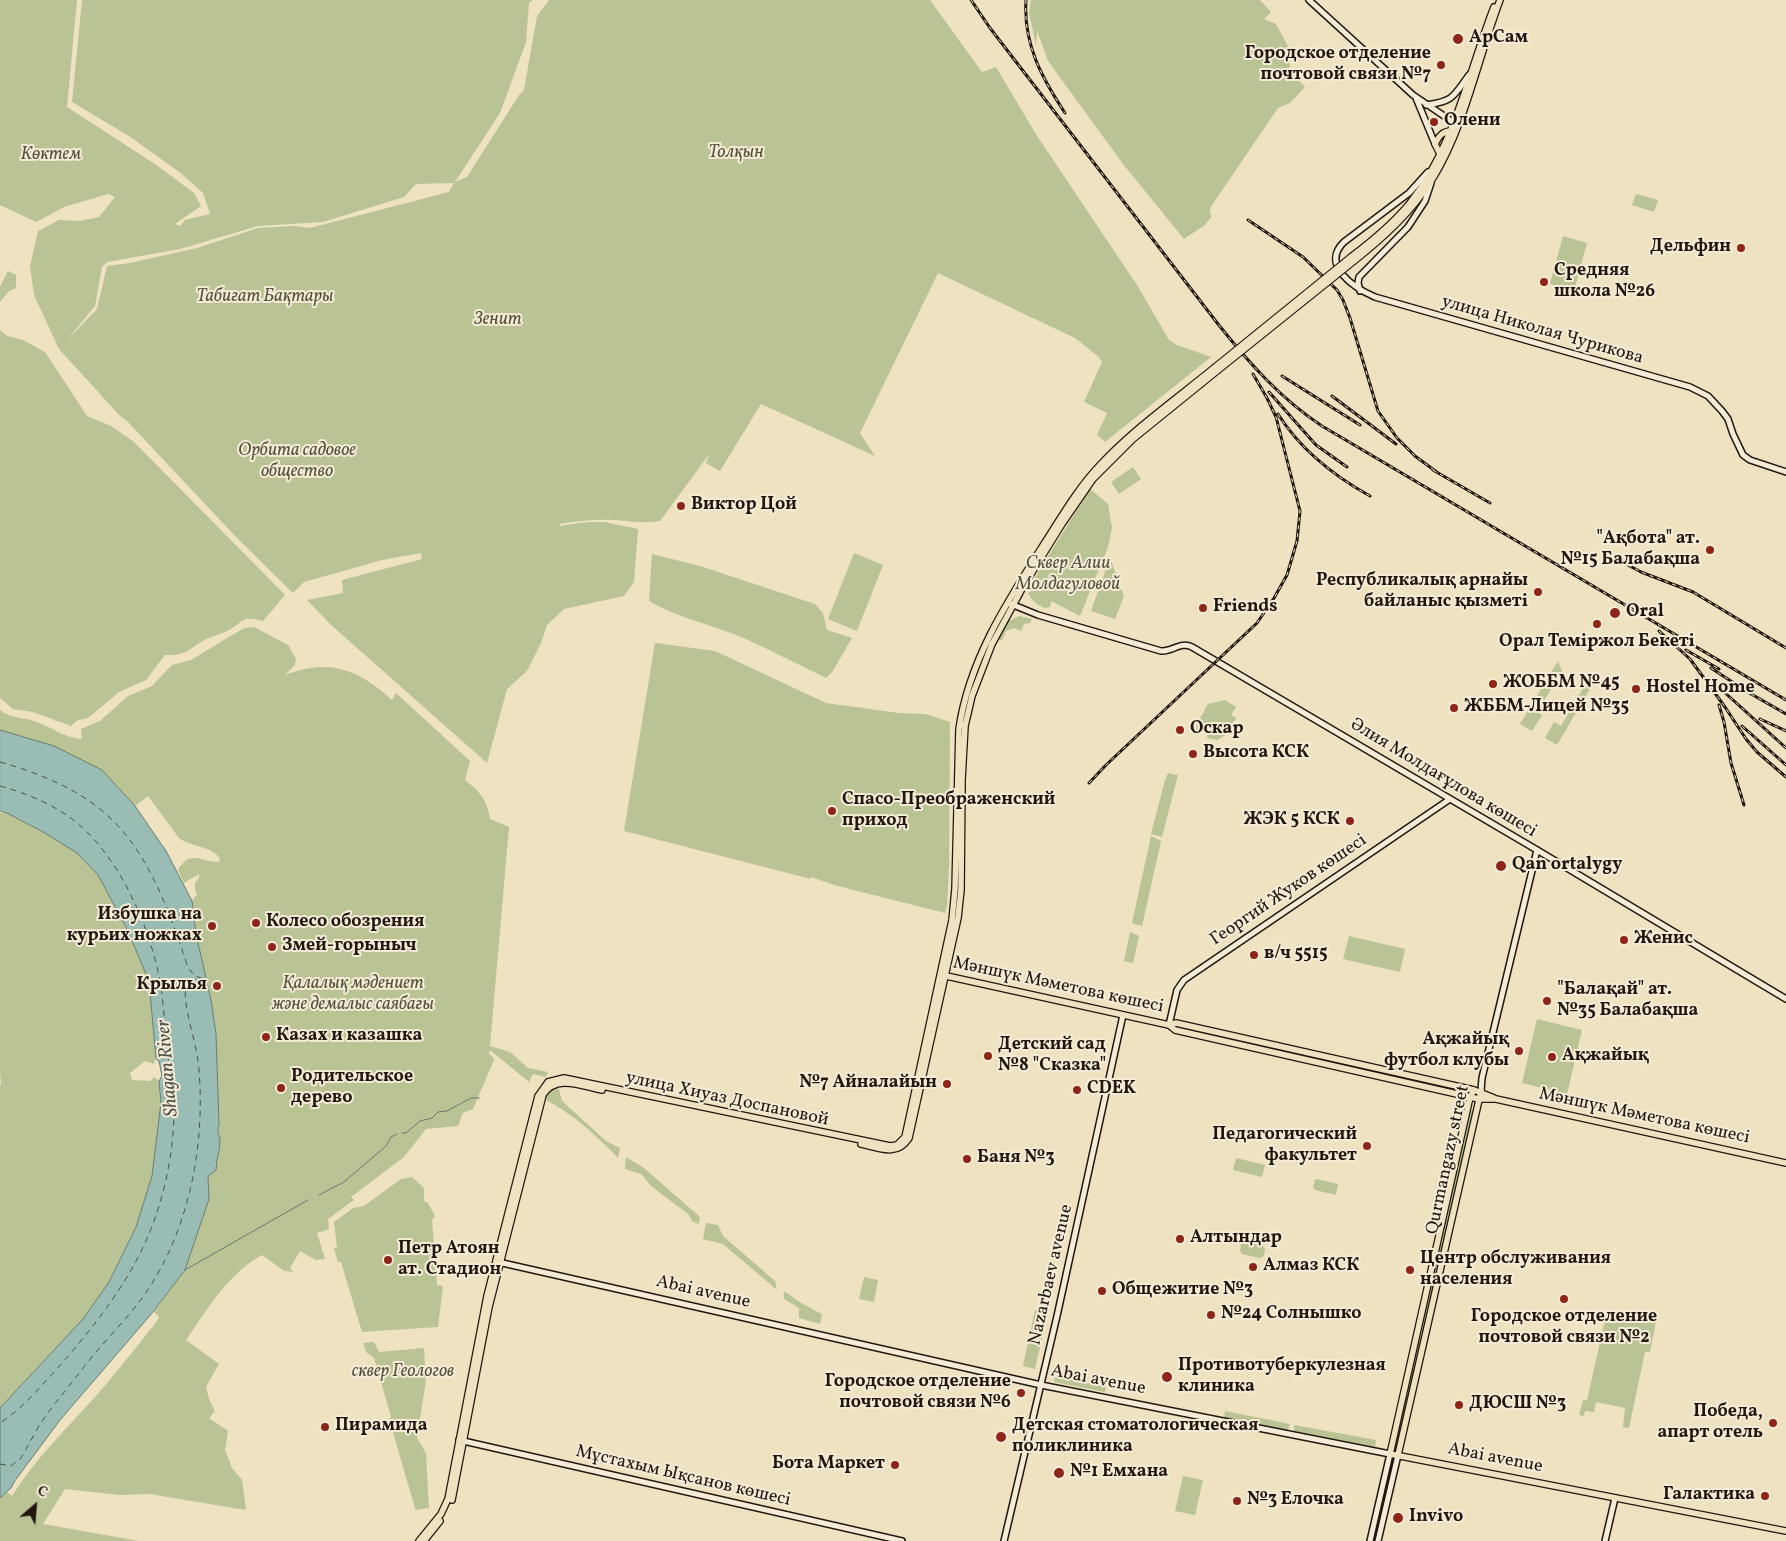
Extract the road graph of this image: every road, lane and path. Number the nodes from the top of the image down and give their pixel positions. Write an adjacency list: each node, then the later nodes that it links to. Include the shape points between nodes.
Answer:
1 (1309, 0): 4 (main road)
2 (1498, 0): 3 (main road); 6 (main road)
3 (1470, 75): 5 (main road, via 1453,97); 6 (main road)
4 (1416, 97): 5 (main road); 8 (main road)
5 (1426, 105): 6 (main road)
6 (1455, 123): 7 (main road)
7 (1452, 131): 8 (main road, via 1441,135); 9 (main road); 11 (main road)
8 (1435, 144): 9 (main road)
9 (1440, 154): 10 (main road)
10 (1436, 163): 12 (main road, via 1410,202); 14 (main road, via 1409,193 1336,250 1336,262)
11 (1432, 179): 12 (main road, via 1398,224); 13 (main road, via 1425,201 1412,222)
12 (1352, 259): 17 (main road, bridge, via 1114,456 1093,479)
13 (1360, 278): 14 (main road); 15 (main road)
14 (1348, 282): 15 (main road, улица Николая Чурикова)
15 (1360, 291): 16 (main road, улица Николая Чурикова, via 1690,387 1715,402 1728,419 1743,455)
16 (1786, 472)
17 (1011, 604): 18 (main road, Әлия Молдағұлова көшесі, via 1161,651 1188,645); 20 (main road, via 984,662 968,710 959,847)
18 (1450, 799): 19 (main road, Әлия Молдағұлова көшесі); 23 (main road, Георгий Жуков көшесі, via 1184,980 1177,990)
19 (1537, 850): 21 (main road, Әлия Молдағұлова көшесі); 24 (main road, Qurmangazy street)
20 (943, 976): 22 (main road, Мәншүк Мәметова көшесі); 28 (main road, via 905,1137)
21 (1786, 999)
22 (1123, 1015): 23 (main road, Мәншүк Мәметова көшесі); 35 (main road, Nazarbaev avenue)
23 (1169, 1025): 24 (main road, Мәншүк Мәметова көшесі, via 1176,1023); 25 (main road, Мәншүк Мәметова көшесі, via 1183,1032)
24 (1478, 1091): 25 (main road, Qurmangazy street); 26 (main road, Qurmangazy street); 27 (main road, Мәншүк Мәметова көшесі)
25 (1470, 1097): 26 (main road, Мәншүк Мәметова көшесі); 30 (main road, Qurmangazy street)
26 (1480, 1099): 27 (main road, Мәншүк Мәметова көшесі); 31 (main road, Qurmangazy street)
27 (1496, 1099): 29 (main road, Мәншүк Мәметова көшесі)
28 (896, 1147): 32 (main road, улица Хиуаз Доспановой, via 887,1149 561,1082 546,1090 541,1103); 32 (main road, улица Хиуаз Доспановой, via 564,1078 556,1079 548,1082 538,1096)
29 (1786, 1163)
30 (1437, 1241): 31 (main road); 33 (main road, Qurmangazy street)
31 (1446, 1243): 34 (main road, Qurmangazy street)
32 (498, 1262): 35 (main road, Abai avenue); 36 (main road)
33 (1417, 1333): 34 (main road); 37 (main road, Qurmangazy street)
34 (1425, 1335): 38 (main road, Qurmangazy street)
35 (1041, 1385): 37 (main road, Abai avenue); 45 (main road, Nazarbaev avenue)
36 (461, 1440): 40 (main road, via 453,1494); 44 (main road, Мұстахым Ықсанов көшесі)
37 (1390, 1454): 38 (main road, Abai avenue); 46 (main road, Qurmangazy street)
38 (1398, 1455): 39 (main road, Abai avenue); 47 (main road, Qurmangazy street)
39 (1615, 1498): 41 (main road, Abai avenue); 48 (main road)
40 (447, 1508): 42 (main road); 43 (main road)
41 (1786, 1531)
42 (419, 1541)
43 (424, 1541)
44 (902, 1541)
45 (1004, 1541)
46 (1370, 1541)
47 (1378, 1541)
48 (1605, 1541)

